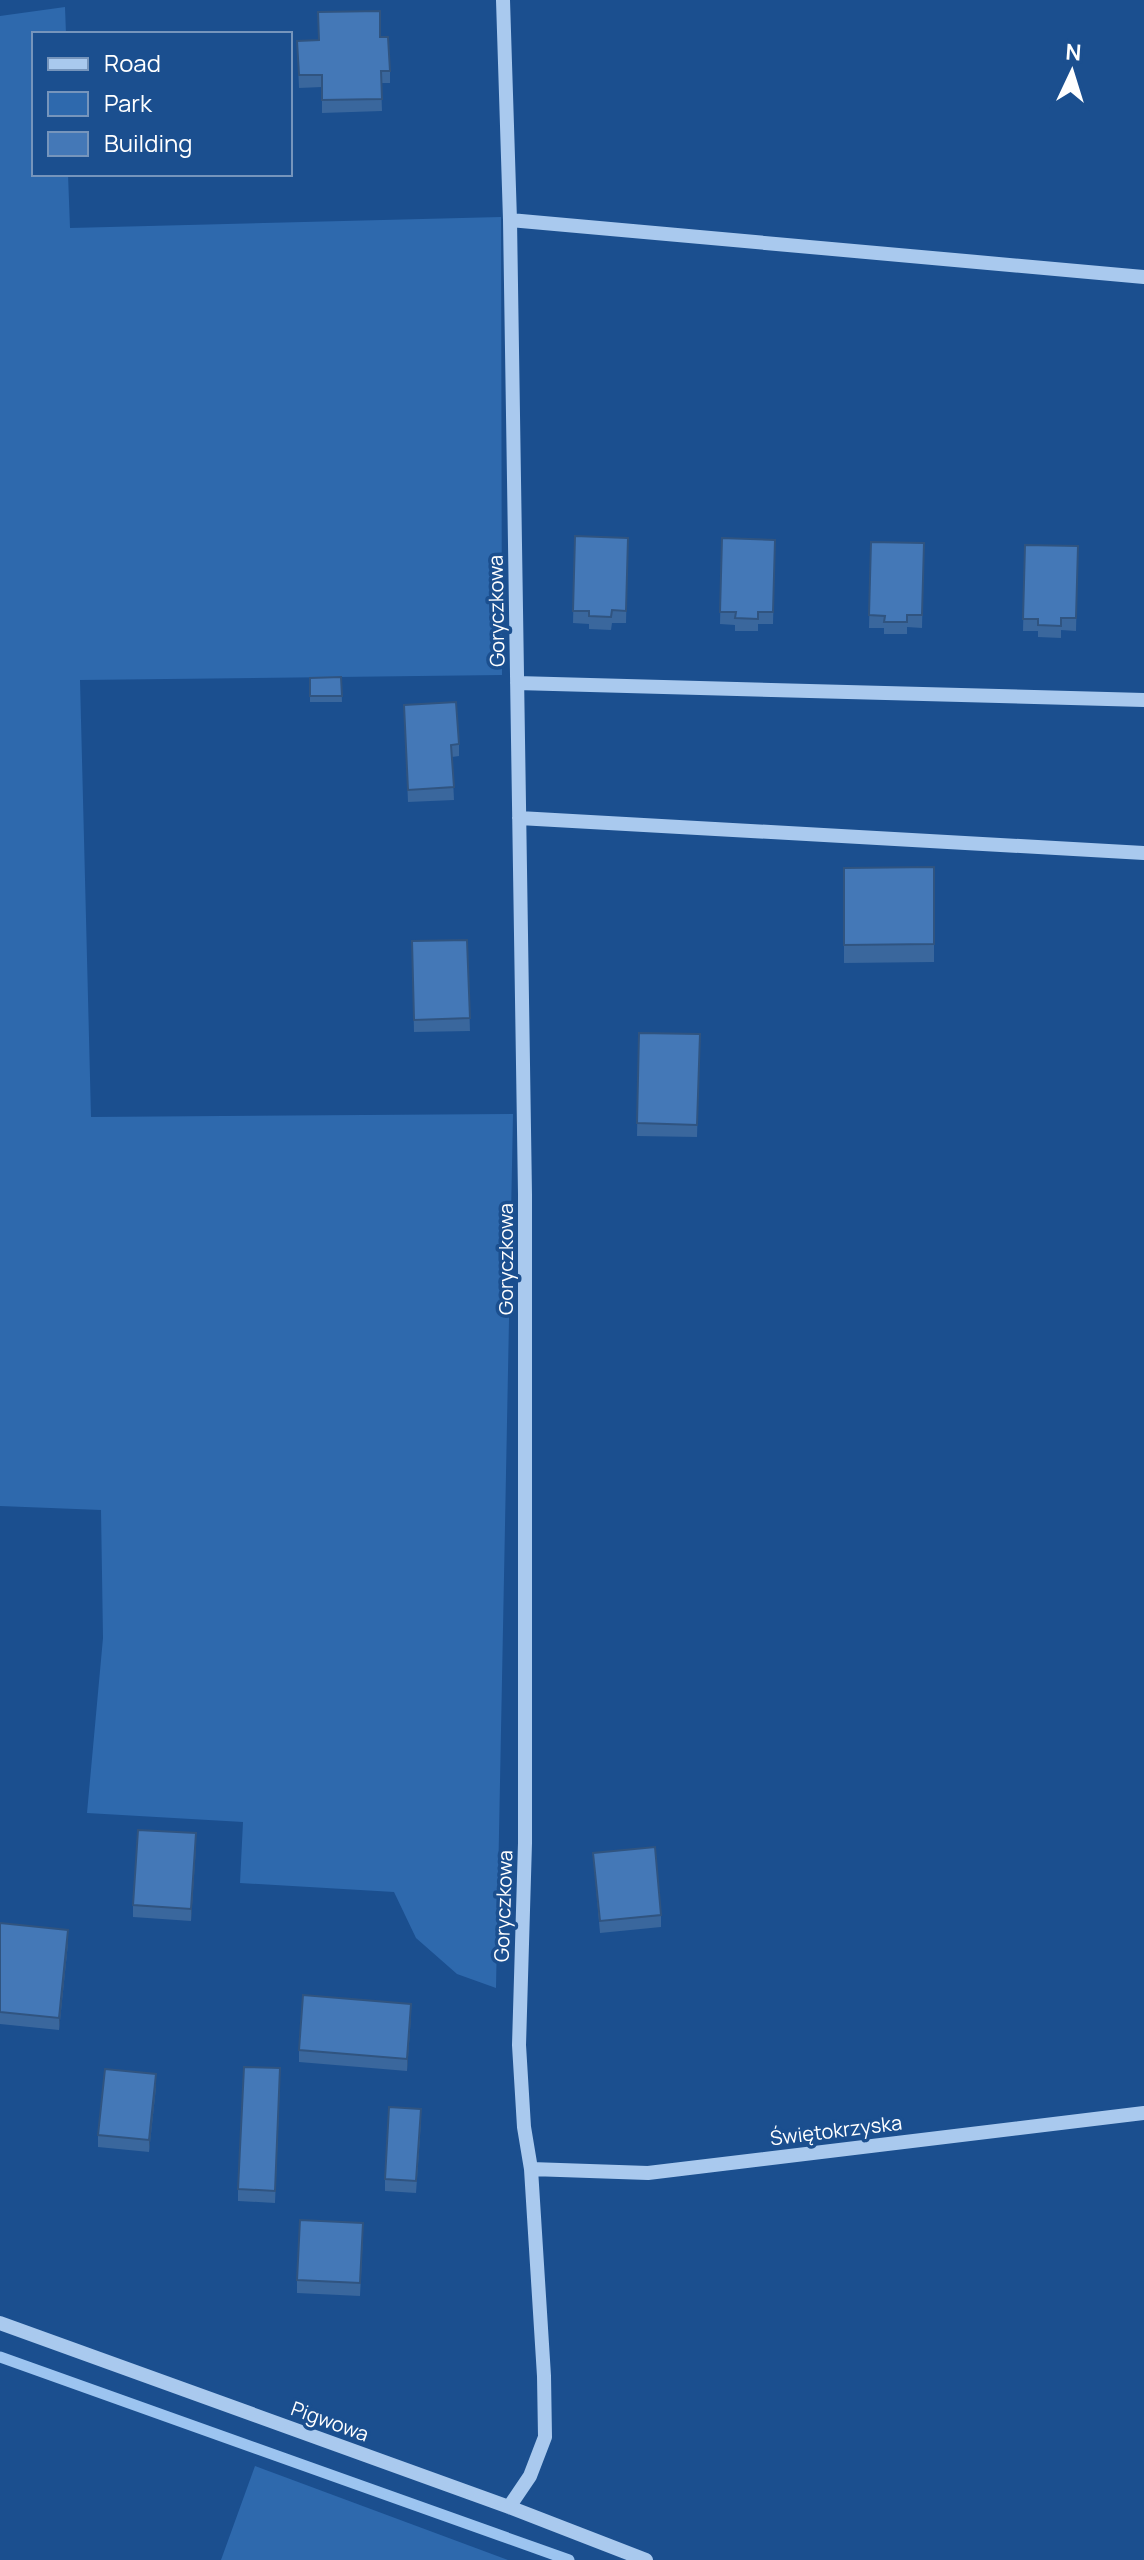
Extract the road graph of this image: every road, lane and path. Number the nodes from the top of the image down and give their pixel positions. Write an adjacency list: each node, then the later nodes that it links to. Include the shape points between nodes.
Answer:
1 (503, 0): 2 (street, Goryczkowa)
2 (510, 220): 3 (street); 4 (street, Goryczkowa)
3 (1144, 277)
4 (517, 683): 5 (street); 6 (street, Goryczkowa)
5 (1144, 700)
6 (519, 818): 7 (street); 9 (street, Goryczkowa, via 525,1843 519,2045)
7 (1144, 853)
8 (1144, 2113): 9 (street, Świętokrzyska, via 648,2173)
9 (531, 2169): 11 (street, Goryczkowa, via 545,2437 530,2476)
10 (0, 2323): 11 (street, Pigwowa)
11 (509, 2507): 12 (street, Pigwowa)
12 (646, 2560)

